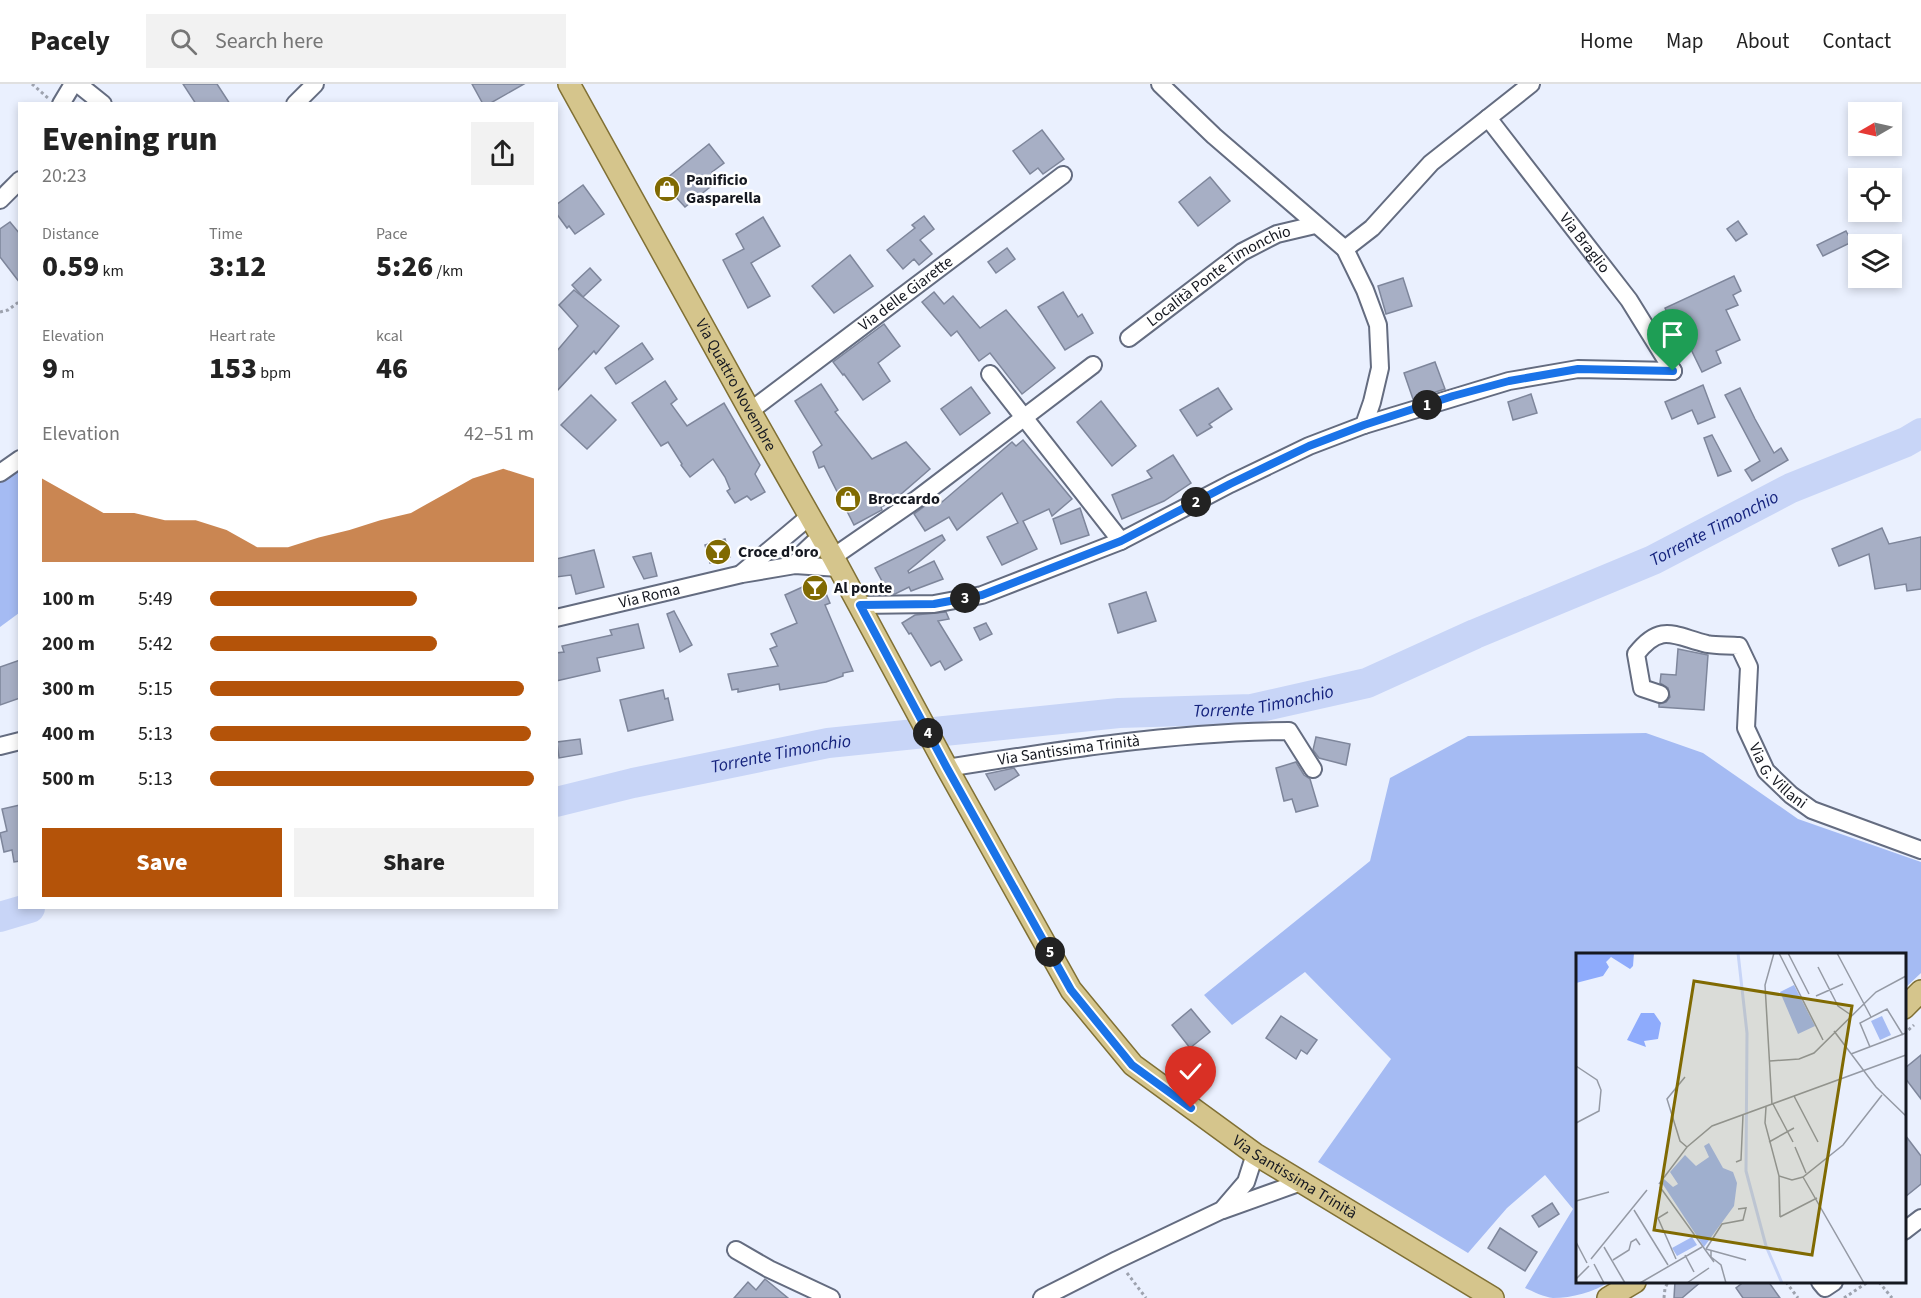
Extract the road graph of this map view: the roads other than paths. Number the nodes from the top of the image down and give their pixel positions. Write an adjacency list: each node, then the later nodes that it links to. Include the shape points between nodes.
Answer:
1 (73, 84): 7 (street)
2 (78, 84): 8 (street)
3 (315, 84): 9 (street)
4 (569, 84): 19 (main road, Via Quattro Novembre)
5 (1160, 84): 14 (street, Località Ponte Timonchio)
6 (1532, 84): 10 (street)
7 (56, 102)
8 (100, 102)
9 (297, 102)
10 (1488, 118): 15 (street, via 1431,163 1372,228); 21 (street, Via Braglio, via 1629,300 1673,371 1578,369 1509,381)
11 (1063, 175): 19 (street, Via delle Giarette)
12 (18, 182): 13 (street)
13 (0, 200)
14 (1315, 225): 15 (street, Località Ponte Timonchio); 16 (street, Località Ponte Timonchio, via 1277,234 1242,252)
15 (1345, 249): 21 (street, Località Ponte Timonchio, via 1378,325 1380,368)
16 (1129, 338)
17 (1092, 365): 20 (street)
18 (990, 374): 20 (street)
19 (750, 411): 24 (main road, Via Quattro Novembre)
20 (1024, 418): 26 (street); 27 (street)
21 (1364, 425): 26 (street, via 1249,474)
22 (18, 460): 23 (street)
23 (0, 473)
24 (810, 516): 25 (main road, Via Quattro Novembre); 29 (street, Via Roma)
25 (821, 536): 27 (main road, Via Quattro Novembre); 28 (street)
26 (1121, 541): 30 (street, via 982,595 934,604)
27 (836, 562): 28 (street, Via Roma); 30 (main road, Via Quattro Novembre)
28 (795, 565): 29 (street, Via Roma)
29 (742, 574): 31 (street, Via Roma)
30 (860, 605): 32 (main road, Via Quattro Novembre)
31 (558, 618)
32 (903, 686): 36 (main road, Via Santissima Trinità)
33 (1660, 694): 38 (street, Via G. Villani, via 1642,688 1636,654 1646,641 1663,634 1686,636 1707,644 1739,646 1749,667 1746,728 1766,771 1812,810)
34 (18, 742): 35 (street)
35 (0, 746)
36 (946, 766): 37 (street, Via Santissima Trinità, via 1092,745 1289,730); 41 (main road, Via Santissima Trinità, via 1071,990 1132,1065)
37 (1313, 769)
38 (1921, 850)
39 (1921, 991): 40 (main road)
40 (1906, 1007)
41 (1255, 1154): 42 (main road, Via Santissima Trinità); 43 (street, via 1246,1182)
42 (1301, 1182): 43 (street); 49 (main road, Via Santissima Trinità)
43 (1222, 1210): 51 (street)
44 (1921, 1218): 45 (street)
45 (1906, 1230)
46 (736, 1250): 50 (street)
47 (1632, 1283): 52 (main road)
48 (1648, 1283): 53 (main road)
49 (1494, 1296)
50 (831, 1298)
51 (1042, 1298)
52 (1608, 1298)
53 (1644, 1298)

